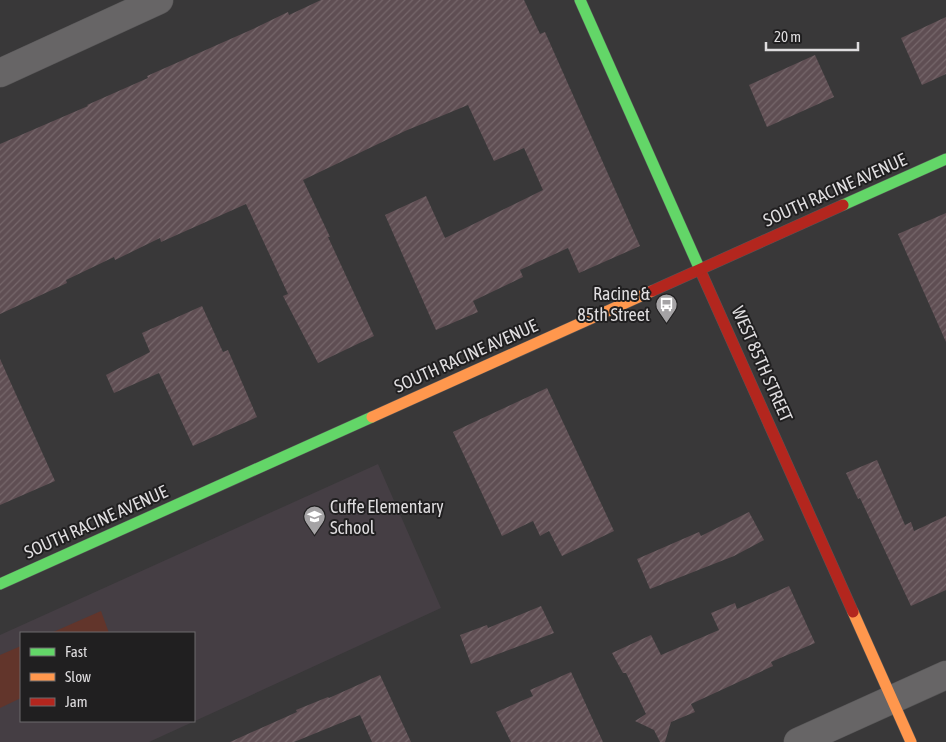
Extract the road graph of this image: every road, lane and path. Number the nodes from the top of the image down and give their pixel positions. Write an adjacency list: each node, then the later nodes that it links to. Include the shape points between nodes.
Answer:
1 (159, 0): 3 (street)
2 (580, 0): 5 (street, WEST 85TH STREET)
3 (0, 73)
4 (946, 159): 5 (street, SOUTH RACINE AVENUE)
5 (701, 269): 6 (street, SOUTH RACINE AVENUE); 8 (street, WEST 85TH STREET)
6 (0, 584)
7 (946, 675): 8 (street)
8 (892, 700): 9 (street); 10 (street, WEST 85TH STREET)
9 (798, 742)
10 (911, 742)

